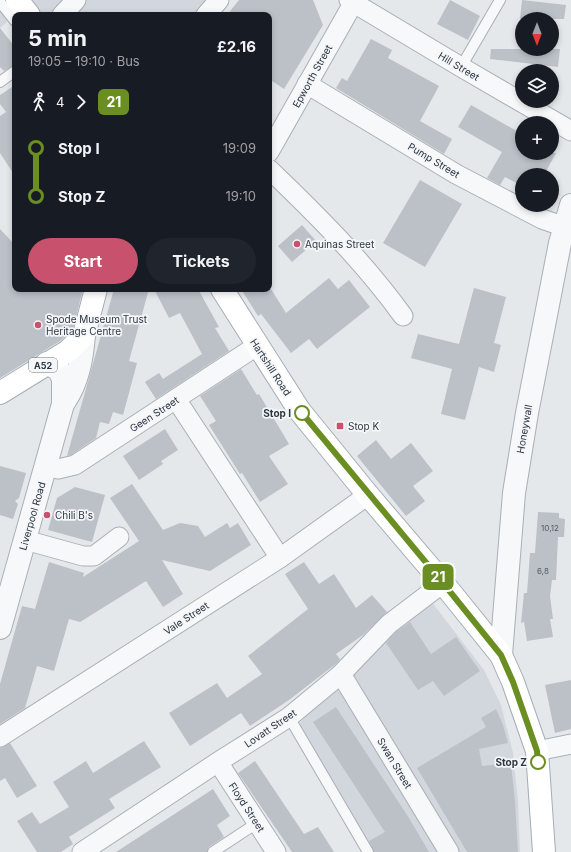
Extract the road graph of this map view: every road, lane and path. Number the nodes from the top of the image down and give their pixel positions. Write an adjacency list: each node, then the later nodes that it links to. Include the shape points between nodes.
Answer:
1 (17, 0): 7 (main road)
2 (76, 0): 8 (street)
3 (219, 0): 9 (street)
4 (500, 0): 11 (lane)
5 (352, 1): 11 (street, Hill Street); 14 (street, Epworth Street)
6 (0, 2): 10 (lane)
7 (27, 12)
8 (65, 12)
9 (209, 12)
10 (12, 17)
11 (461, 67): 15 (street, Hill Street)
12 (12, 73): 13 (lane)
13 (0, 82)
14 (307, 84): 16 (street, Epworth Street); 19 (street, Pump Street, via 456,174 542,219)
15 (571, 131)
16 (272, 147)
17 (272, 172): 22 (street, via 344,245)
18 (571, 206): 19 (street, Honeywall)
19 (565, 239): 36 (street, Honeywall, via 527,413 514,493)
20 (95, 292): 23 (main road, Liverpool Road)
21 (224, 292): 24 (main road, Hartshill Road)
22 (403, 316)
23 (84, 335): 25 (main road, A52, via 68,351); 28 (street, Liverpool Road, via 82,357 73,388)
24 (258, 345): 27 (street, Geen Street); 30 (main road, Hartshill Road, via 300,410)
25 (47, 363): 26 (main road, A52); 28 (street, Liverpool Road, via 59,370 63,379)
26 (0, 393)
27 (176, 399): 29 (street, Geen Street, via 75,465 58,469); 33 (street)
28 (63, 404): 29 (street, Liverpool Road)
29 (46, 466): 32 (street, Liverpool Road)
30 (368, 495): 33 (street, Vale Street); 34 (main road, Hartshill Road)
31 (119, 537): 32 (street, via 94,556 84,556)
32 (25, 540): 35 (street, Liverpool Road)
33 (280, 558): 39 (street, Vale Street)
34 (443, 583): 36 (main road, Hartshill Road); 37 (street, Lovatt Street, via 389,624)
35 (0, 628)
36 (501, 655): 41 (main road, Hartshill Road)
37 (341, 674): 38 (street, Lovatt Street); 48 (street, Swan Street)
38 (288, 717): 42 (street, Lovatt Street); 47 (lane)
39 (0, 737)
40 (571, 744): 41 (street)
41 (537, 751): 49 (main road, Hartshill Road)
42 (218, 762): 43 (street, Floyd Street); 44 (street, Lovatt Street)
43 (257, 823): 45 (lane); 46 (street, Floyd Street)
44 (82, 852)
45 (213, 852)
46 (276, 852)
47 (368, 852)
48 (449, 852)
49 (544, 852)

